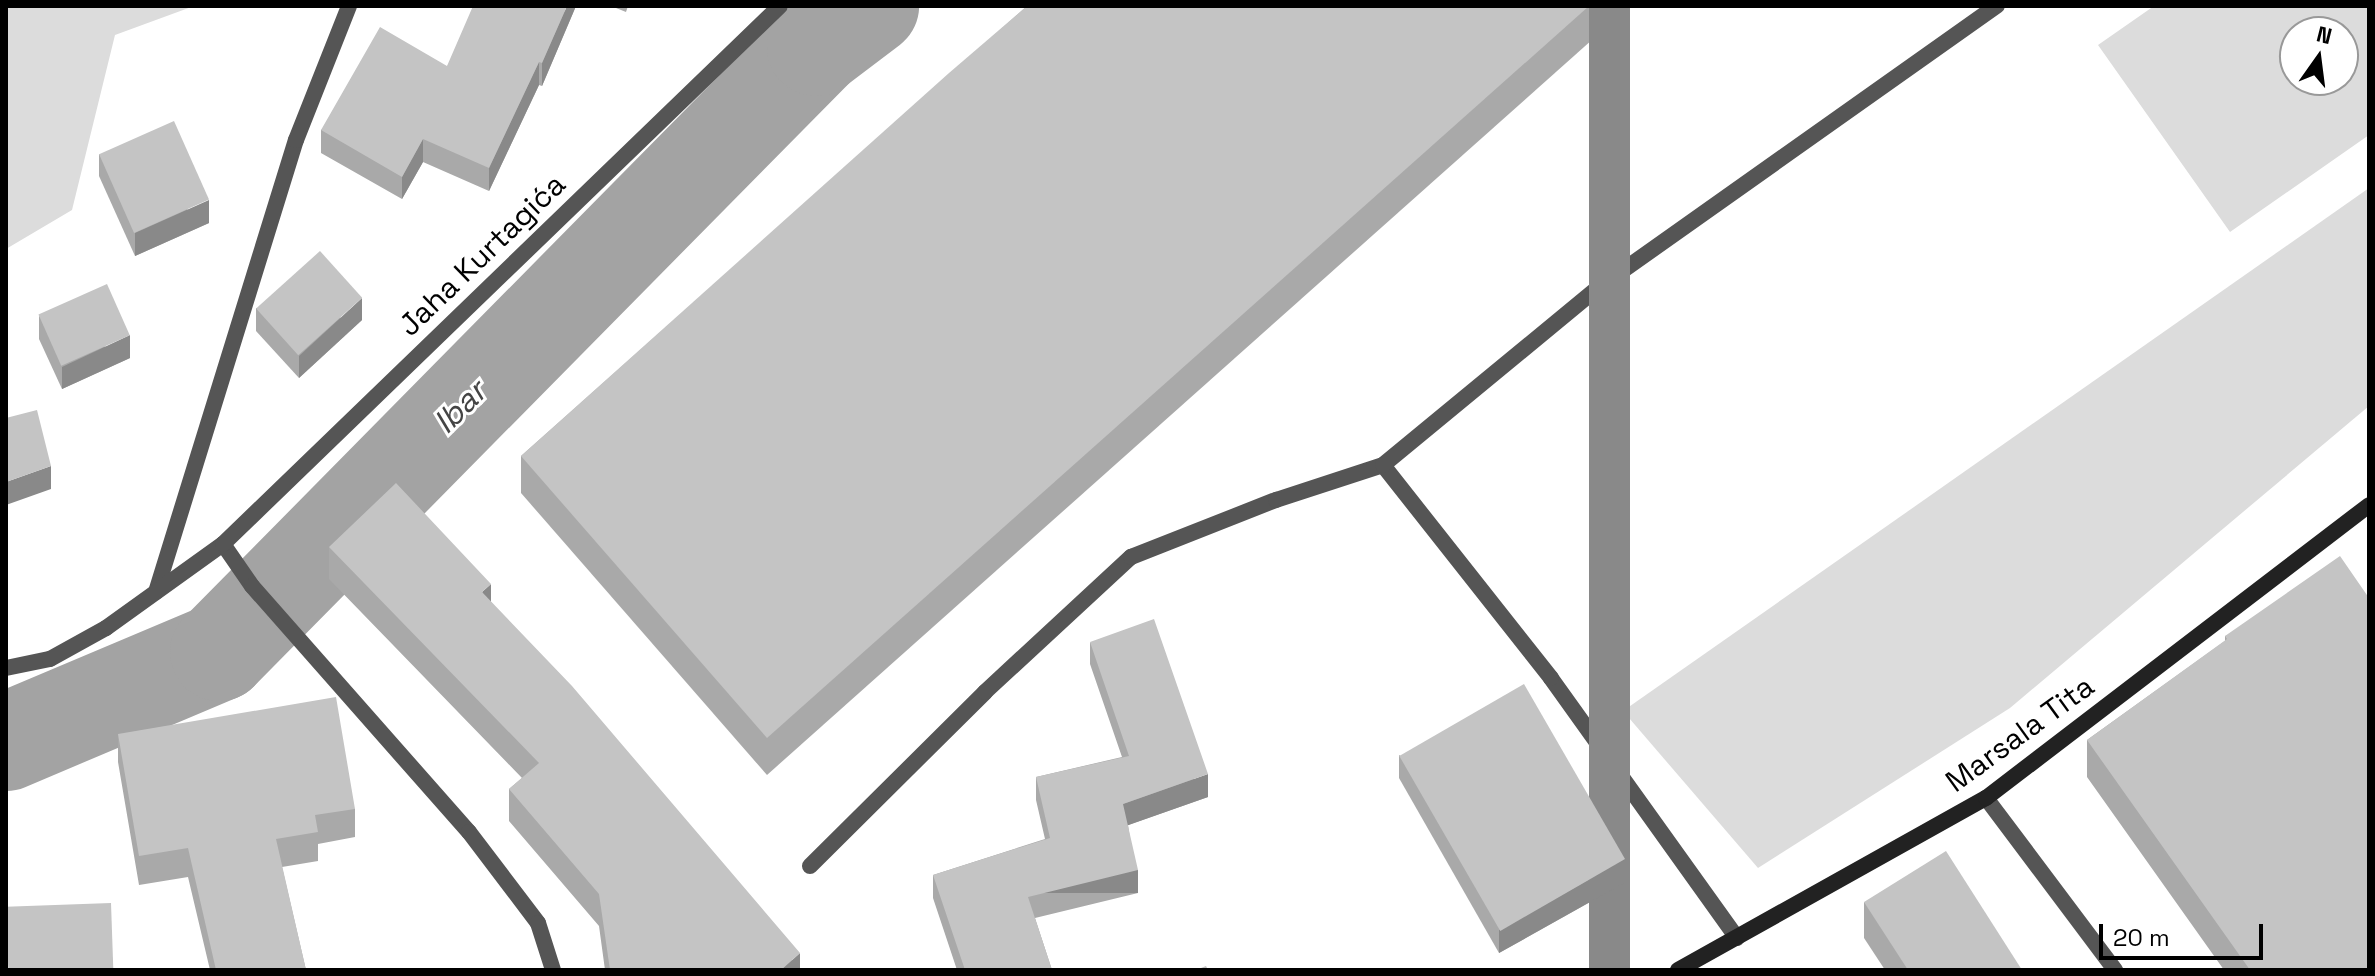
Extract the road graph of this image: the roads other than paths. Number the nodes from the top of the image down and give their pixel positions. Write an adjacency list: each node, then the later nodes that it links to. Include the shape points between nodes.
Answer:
1 (349, 6): 7 (street, via 296,140)
2 (780, 6): 6 (street, Jaha Kurtagića)
3 (1997, 6): 4 (street, via 1598,288)
4 (1383, 465): 10 (street, via 1131,557); 11 (street, via 1551,678)
5 (2369, 505): 9 (street, Marsala Tita)
6 (223, 544): 7 (street, Jaha Kurtagića); 12 (street, via 252,586 469,832 538,923)
7 (156, 592): 8 (street, Jaha Kurtagića, via 50,659)
8 (6, 668)
9 (1986, 798): 11 (street, Marsala Tita); 14 (street)
10 (810, 866)
11 (1737, 938): 13 (street, Marsala Tita)
12 (553, 970)
13 (1678, 970)
14 (2115, 970)

